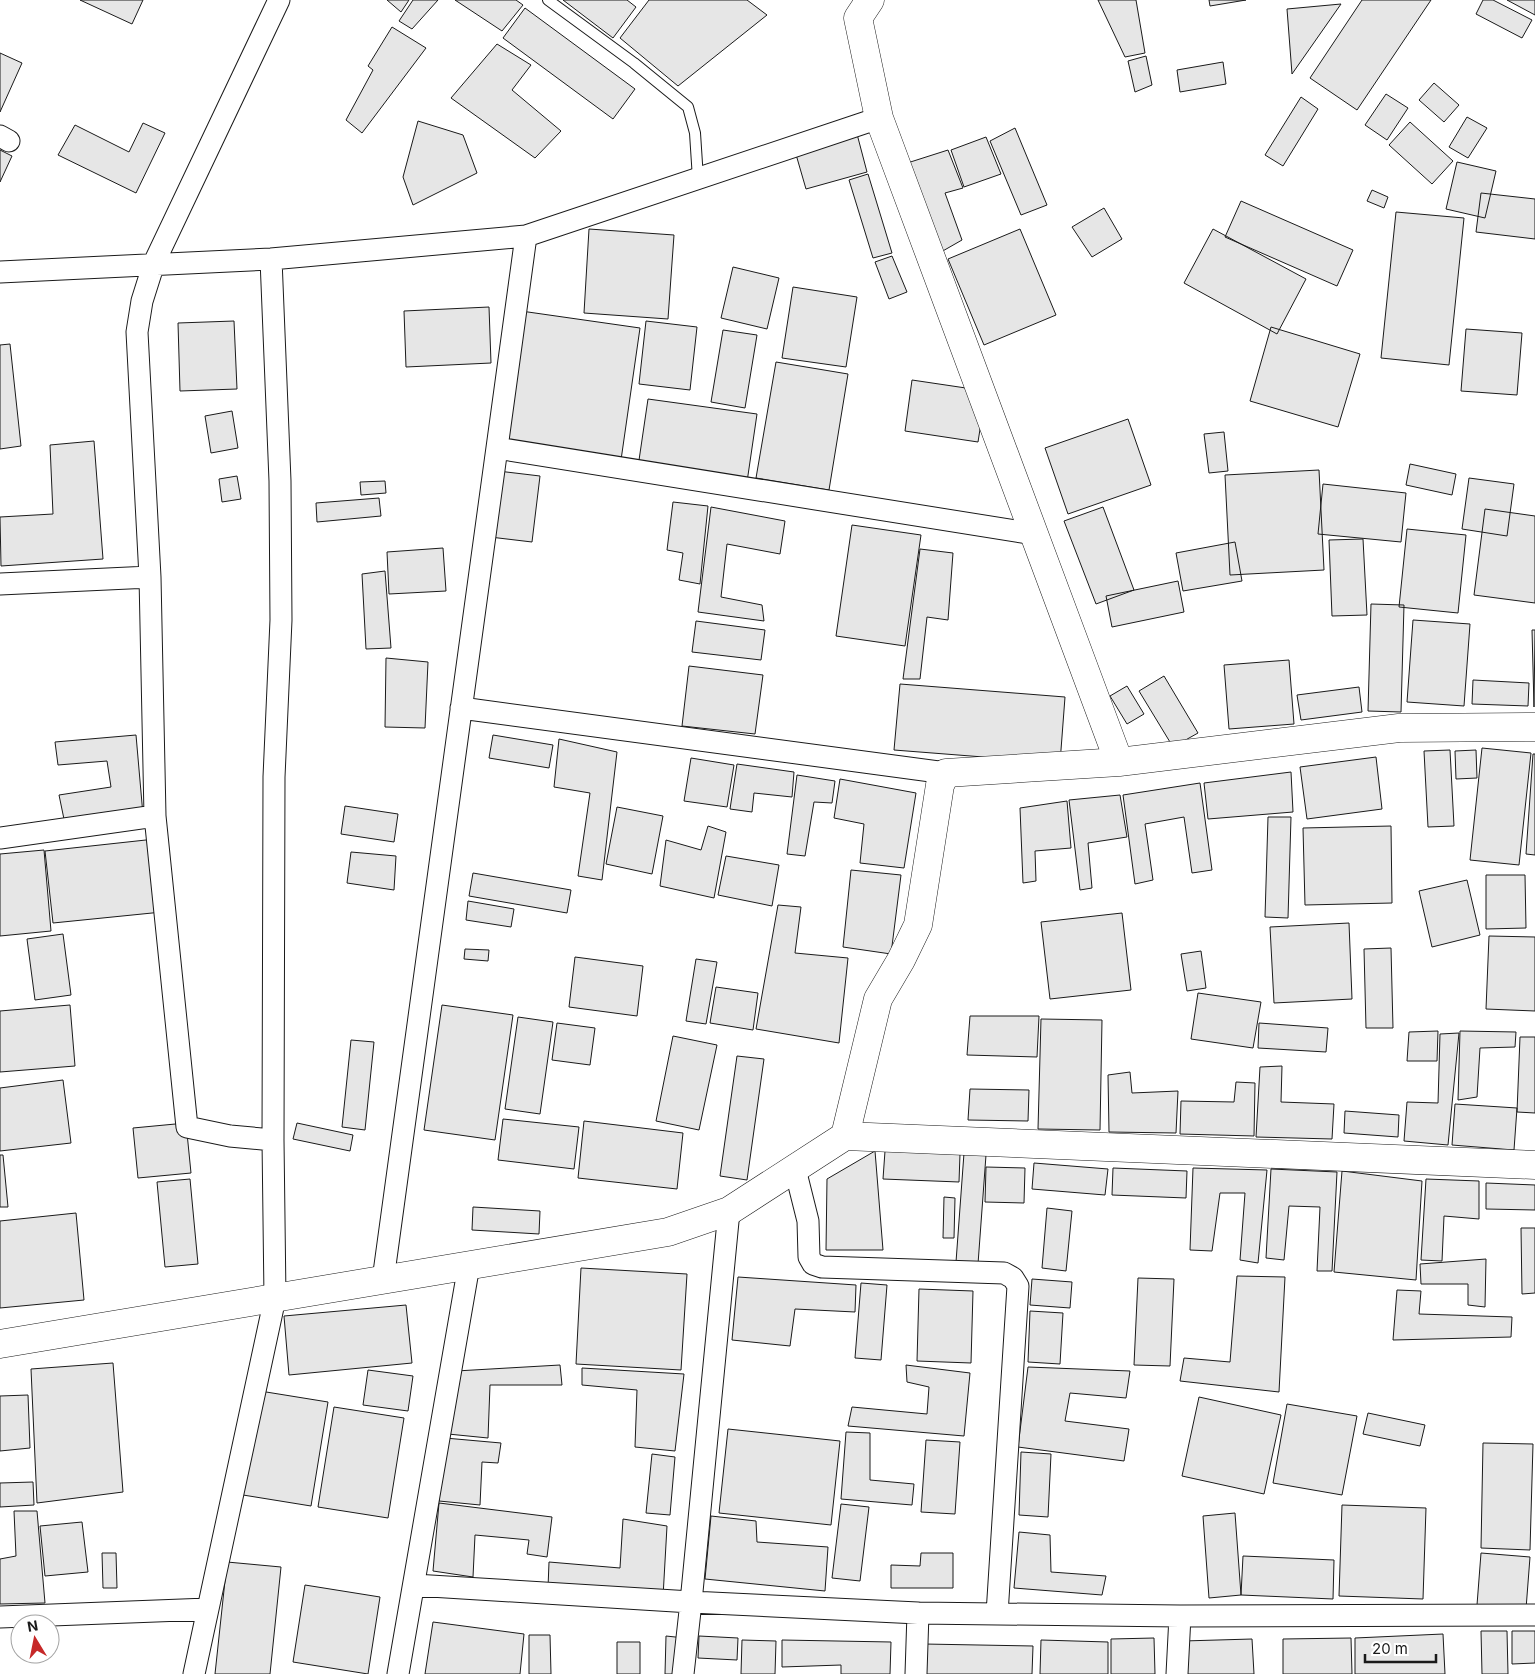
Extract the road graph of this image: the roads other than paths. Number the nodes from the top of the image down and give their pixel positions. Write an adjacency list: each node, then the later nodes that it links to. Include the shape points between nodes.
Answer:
1 (280, 0): 8 (street)
2 (548, 0): 5 (lane, via 634,63 688,108 695,133)
3 (870, 0): 4 (street, via 858,18)
4 (879, 118): 5 (street); 11 (street)
5 (698, 179): 6 (street)
6 (526, 236): 7 (street); 10 (street)
7 (271, 259): 8 (street); 21 (street, via 280,481 274,777)
8 (154, 263): 9 (street); 12 (street, via 142,301 137,332)
9 (0, 272)
10 (497, 448): 11 (street); 14 (street)
11 (1034, 534): 16 (street)
12 (150, 576): 13 (street); 18 (street)
13 (0, 584)
14 (462, 708): 17 (street); 26 (street)
15 (1535, 727): 16 (street, via 1399,728)
16 (1118, 762): 17 (street)
17 (946, 773): 20 (street, via 938,794 918,925 878,999)
18 (155, 816): 19 (street); 21 (street, via 187,1127)
19 (0, 838)
20 (845, 1136): 22 (street); 23 (street)
21 (273, 1140): 27 (street)
22 (1535, 1165)
23 (795, 1169): 24 (street); 33 (street, via 808,1222 809,1257 813,1264 822,1267 1004,1273 1018,1286)
24 (729, 1211): 25 (street, via 668,1232); 30 (street)
25 (469, 1265): 26 (street); 29 (street)
26 (383, 1280): 27 (street)
27 (275, 1298): 28 (street); 31 (street)
28 (0, 1344)
29 (414, 1585): 30 (street); 38 (street)
30 (691, 1602): 32 (street); 39 (street)
31 (208, 1608): 36 (street); 37 (street)
32 (918, 1613): 33 (street); 40 (street)
33 (997, 1614): 35 (street)
34 (1535, 1615): 35 (street)
35 (1180, 1616): 41 (street)
36 (0, 1617)
37 (194, 1674)
38 (398, 1674)
39 (683, 1674)
40 (916, 1674)
41 (1178, 1674)

